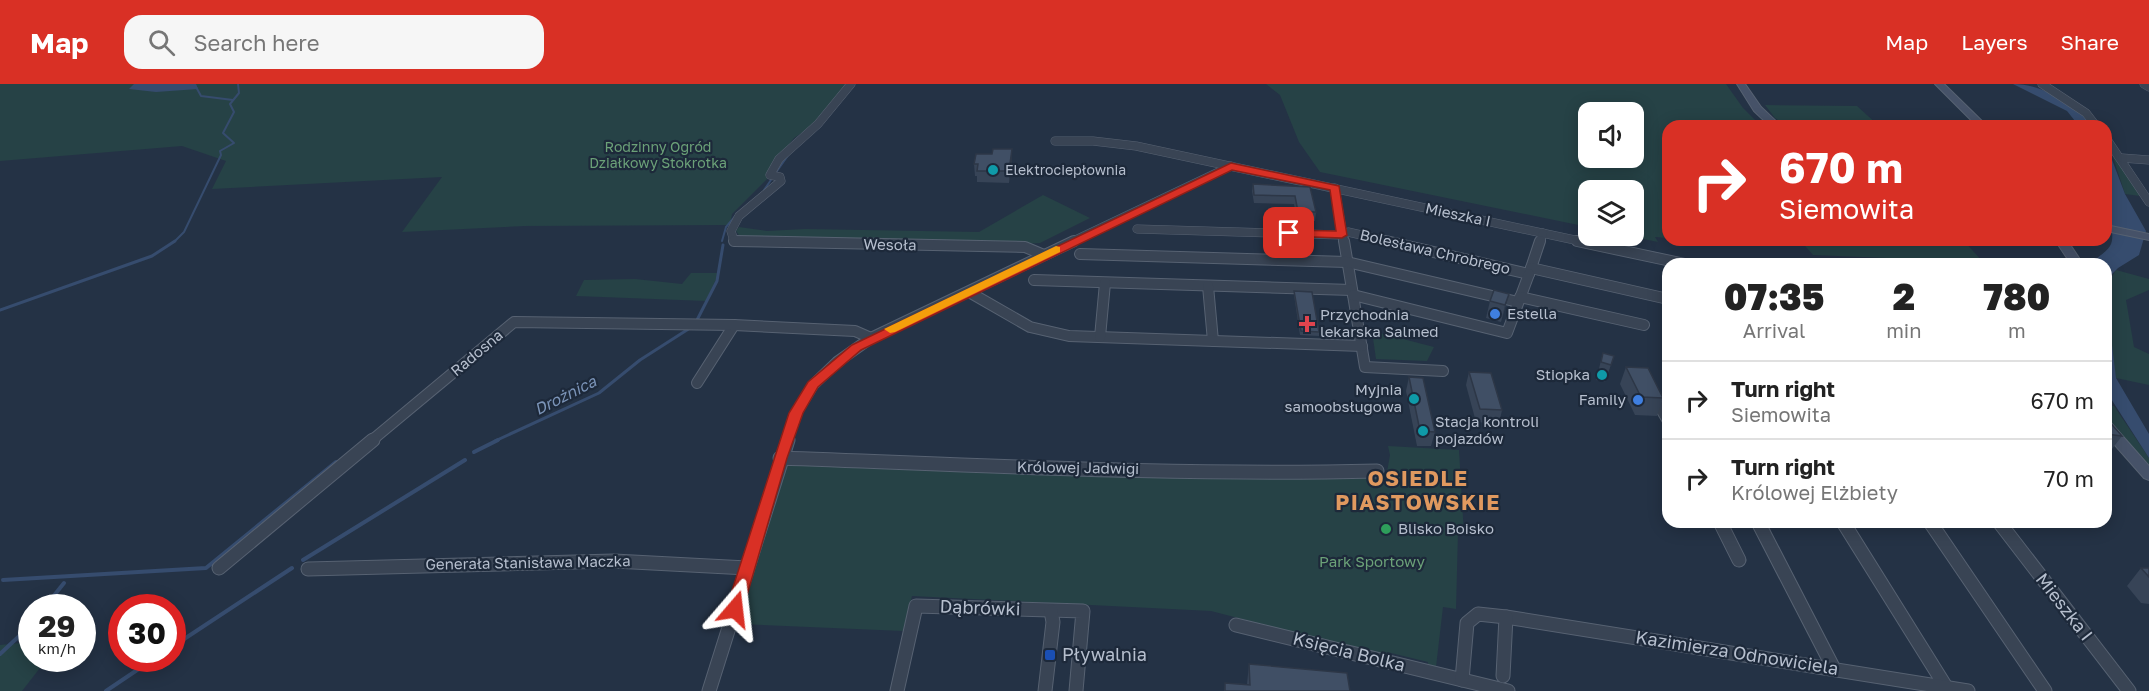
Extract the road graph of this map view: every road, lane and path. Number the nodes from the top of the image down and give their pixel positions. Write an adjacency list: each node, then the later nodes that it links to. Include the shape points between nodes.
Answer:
1 (851, 84): 23 (street, Wesoła, via 817,125 797,139 778,161 770,176 780,177 781,181 738,216 731,231 734,241 1025,248)
2 (1741, 84): 7 (street)
3 (1939, 84): 8 (street)
4 (2042, 84): 9 (street)
5 (2144, 84): 6 (street)
6 (2149, 87)
7 (1769, 120)
8 (1976, 120)
9 (2092, 120)
10 (1055, 141): 14 (street, Mieszka I, via 1114,142)
11 (2112, 146): 12 (street)
12 (2122, 158): 13 (street); 16 (street)
13 (2149, 160)
14 (1231, 166): 15 (street, Mieszka I); 23 (street)
15 (1335, 188): 19 (street, Mieszka I); 20 (street)
16 (2149, 202)
17 (1137, 229): 20 (street, Bolesława Chrobrego)
18 (2112, 229): 21 (street)
19 (1543, 233): 24 (street, Mieszka I); 26 (street, Bolesława Chrobrego)
20 (1342, 235): 25 (street); 26 (street, Bolesława Chrobrego, via 1354,233)
21 (2149, 237)
22 (1080, 254): 25 (street, Bolesława Chrobrego)
23 (1044, 255): 30 (street)
24 (1662, 259)
25 (1347, 262): 31 (street); 33 (street, Bolesława Chrobrego)
26 (1530, 271): 32 (street); 33 (street, Bolesława Chrobrego)
27 (1034, 280): 28 (street)
28 (1105, 282): 29 (street); 36 (street)
29 (1208, 286): 31 (street); 38 (street)
30 (969, 292): 36 (street, via 1030,327 1057,334); 37 (street)
31 (1352, 293): 33 (street, Bolesława Chrobrego, via 1507,333); 39 (street)
32 (1662, 298)
33 (1519, 299): 34 (street)
34 (1644, 325)
35 (734, 326): 37 (street, Radosna, via 855,331); 41 (street); 54 (street, Radosna, via 514,322)
36 (1100, 337): 38 (street)
37 (872, 338): 45 (street, via 837,362 813,385 796,413)
38 (1214, 341): 39 (street)
39 (1362, 346): 40 (street, via 1365,367)
40 (1443, 370)
41 (697, 383)
42 (1659, 405): 43 (street)
43 (1662, 410)
44 (2112, 433): 47 (street)
45 (780, 458): 46 (street, Królowej Jadwigi, via 1081,469); 56 (street)
46 (1377, 471)
47 (2149, 475)
48 (1723, 528): 53 (street)
49 (1761, 528): 60 (street)
50 (1847, 528): 63 (street)
51 (1934, 528): 70 (street)
52 (2004, 528): 71 (street, Mieszka I)
53 (1739, 560)
54 (219, 568)
55 (308, 568): 56 (street, Generała Stanisława Maczka, via 614,561)
56 (747, 568): 64 (street)
57 (1051, 611): 65 (street, Dąbrówki, via 916,606); 66 (street); 67 (street, via 1083,611)
58 (1506, 617): 60 (street, Kazimierza Odnowiciela); 61 (street); 62 (street, via 1478,614 1467,623)
59 (1236, 625): 62 (street, Księcia Bolka)
60 (1834, 669): 63 (street, Kazimierza Odnowiciela)
61 (1503, 676)
62 (1462, 680): 68 (street, Księcia Bolka)
63 (1946, 687): 69 (street, Kazimierza Odnowiciela)
64 (709, 691)
65 (897, 691)
66 (1045, 691)
67 (1076, 691)
68 (1508, 691)
69 (1968, 691)
70 (2045, 691)
71 (2129, 691)

